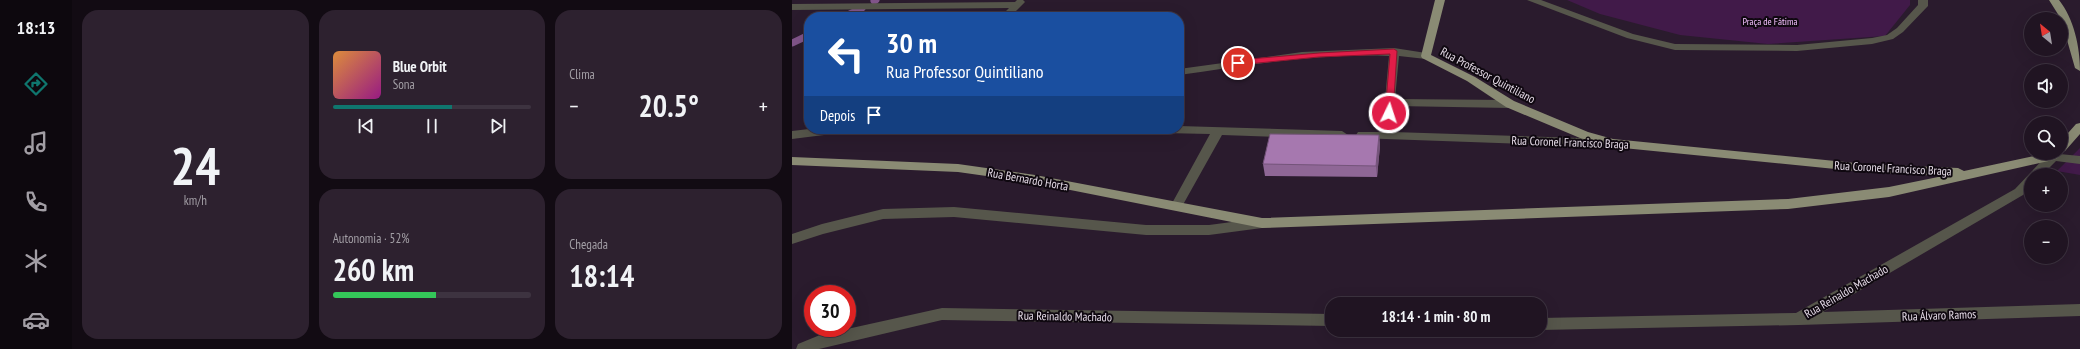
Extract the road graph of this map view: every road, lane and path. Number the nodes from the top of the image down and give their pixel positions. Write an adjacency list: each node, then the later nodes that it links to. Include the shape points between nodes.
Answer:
1 (1440, 0): 11 (main road)
2 (1532, 0): 3 (street, via 1630,36 1675,47 1797,48 1872,41 1890,36 1900,30 1923,6)
3 (1923, 0)
4 (2054, 0): 8 (main road)
5 (2065, 0): 8 (main road)
6 (1020, 2): 7 (street); 9 (street)
7 (792, 7)
8 (2062, 10): 12 (main road)
9 (1010, 12)
10 (1394, 51): 11 (street, Rua Professor Quintiliano); 13 (street, Rua Professor Quintiliano, via 1253,61); 14 (street)
11 (1426, 56): 15 (main road, Rua Professor Quintiliano, via 1471,79)
12 (2080, 68)
13 (1184, 71)
14 (1390, 102): 15 (street); 21 (street)
15 (1510, 104): 23 (main road, Rua Professor Quintiliano, via 1584,135)
16 (2080, 127): 22 (main road)
17 (1184, 130): 18 (street, Rua Coronel Francisco Braga)
18 (1218, 131): 21 (street, Rua Coronel Francisco Braga); 32 (street)
19 (804, 134): 20 (street)
20 (792, 135)
21 (1387, 136): 23 (street, Rua Coronel Francisco Braga)
22 (2068, 140)
23 (1613, 143): 30 (main road, Rua Coronel Francisco Braga, via 1865,168)
24 (2068, 156): 27 (street)
25 (2026, 160): 30 (main road)
26 (2049, 160): 29 (street)
27 (2080, 160)
28 (792, 161): 32 (main road, Rua Bernardo Horta, via 958,168)
29 (2042, 168)
30 (1975, 173): 33 (main road, Rua Bernardo Horta, via 1889,192 1788,204)
31 (2024, 187): 36 (street, Rua Reinaldo Machado, via 2019,192)
32 (1176, 207): 33 (main road, Rua Bernardo Horta)
33 (1262, 223): 34 (street, via 1209,230 1146,230 946,212 883,214)
34 (792, 239)
35 (2080, 310): 36 (street, Rua Álvaro Ramos)
36 (1798, 319): 38 (street, Rua Reinaldo Machado)
37 (1325, 320): 39 (street, Rua Reinaldo Machado, via 942,314 820,342)
38 (1547, 324)
39 (803, 349)

